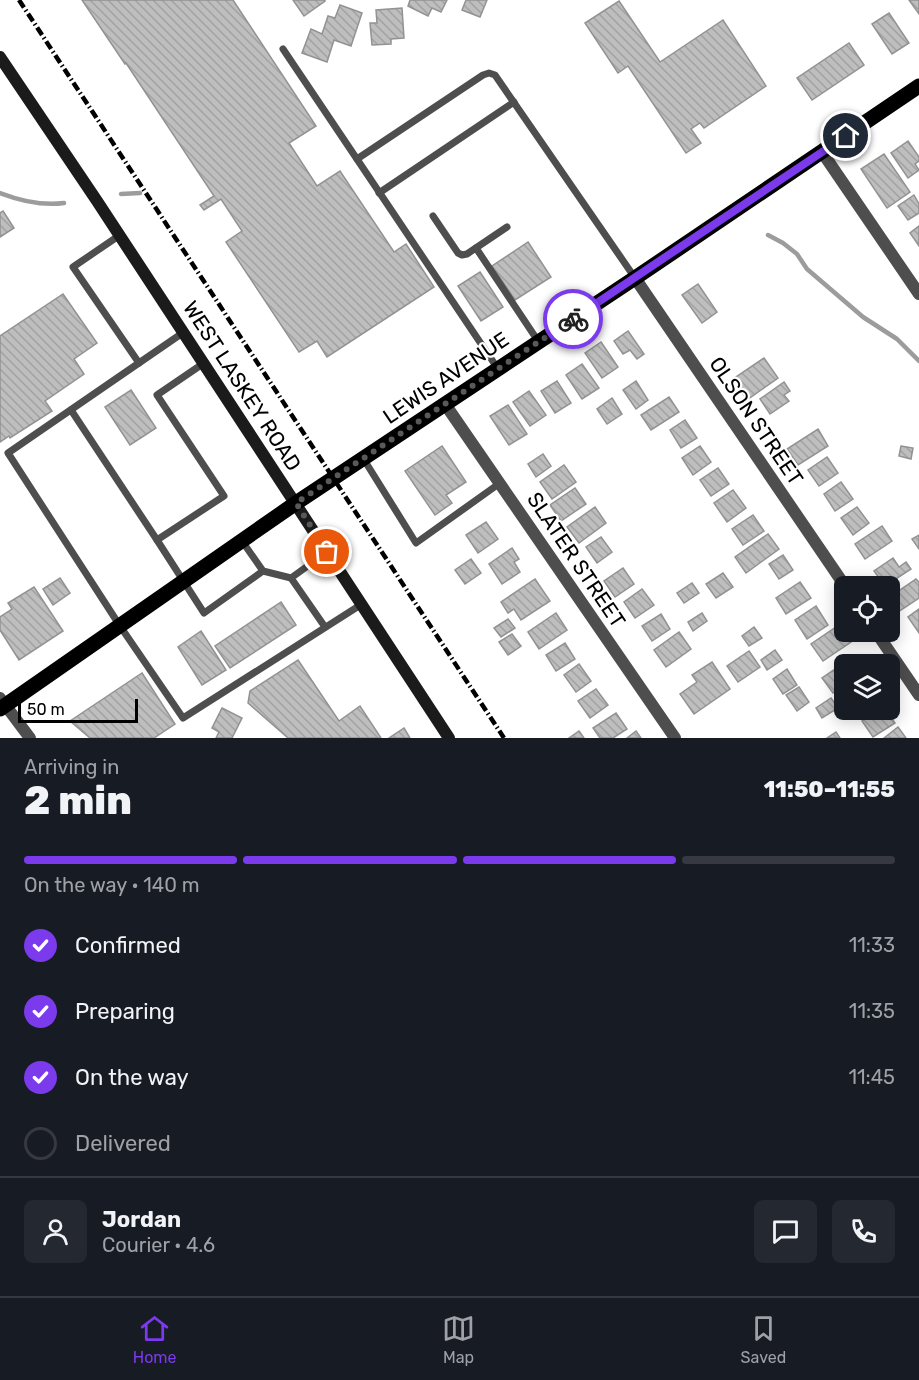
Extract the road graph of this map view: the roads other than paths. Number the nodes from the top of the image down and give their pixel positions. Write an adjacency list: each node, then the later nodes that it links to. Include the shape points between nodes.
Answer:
1 (283, 49): 6 (lane)
2 (0, 57): 10 (main road, WEST LASKEY ROAD)
3 (919, 86): 5 (main road, LEWIS AVENUE)
4 (514, 102): 6 (lane, via 495,75 483,75); 7 (lane); 12 (lane)
5 (822, 152): 12 (main road, LEWIS AVENUE); 13 (street)
6 (357, 159): 7 (lane)
7 (379, 193): 18 (lane)
8 (433, 216): 11 (lane, via 458,253 467,254)
9 (507, 227): 11 (lane)
10 (120, 235): 14 (main road, WEST LASKEY ROAD); 16 (lane, via 73,267)
11 (476, 248): 15 (lane)
12 (635, 278): 15 (main road, LEWIS AVENUE); 28 (street, OLSON STREET)
13 (919, 294)
14 (184, 332): 16 (lane); 17 (main road, WEST LASKEY ROAD)
15 (538, 342): 18 (main road, LEWIS AVENUE)
16 (139, 363): 20 (lane)
17 (204, 363): 23 (main road, WEST LASKEY ROAD); 24 (lane, via 157,395 224,496)
18 (498, 369): 19 (main road, LEWIS AVENUE)
19 (445, 404): 21 (main road, LEWIS AVENUE); 22 (street, SLATER STREET)
20 (71, 410): 24 (lane); 32 (lane, via 8,453)
21 (363, 458): 22 (lane, via 416,543); 23 (main road, LEWIS AVENUE)
22 (500, 483): 39 (street, SLATER STREET)
23 (296, 503): 25 (main road, LEWIS AVENUE); 26 (main road, WEST LASKEY ROAD)
24 (157, 540): 30 (lane)
25 (242, 541): 27 (lane); 30 (main road, LEWIS AVENUE)
26 (327, 552): 29 (lane); 31 (main road, WEST LASKEY ROAD)
27 (263, 571): 29 (lane); 30 (lane, via 204,613)
28 (838, 576)
29 (291, 578): 33 (lane)
30 (183, 582): 32 (main road, LEWIS AVENUE)
31 (362, 604): 33 (lane); 38 (main road, WEST LASKEY ROAD)
32 (120, 626): 33 (lane, via 183,718); 36 (main road, LEWIS AVENUE)
33 (325, 627)
34 (883, 642): 35 (street)
35 (919, 694)
36 (2, 704): 37 (street)
37 (30, 738)
38 (449, 738)
39 (675, 738)

